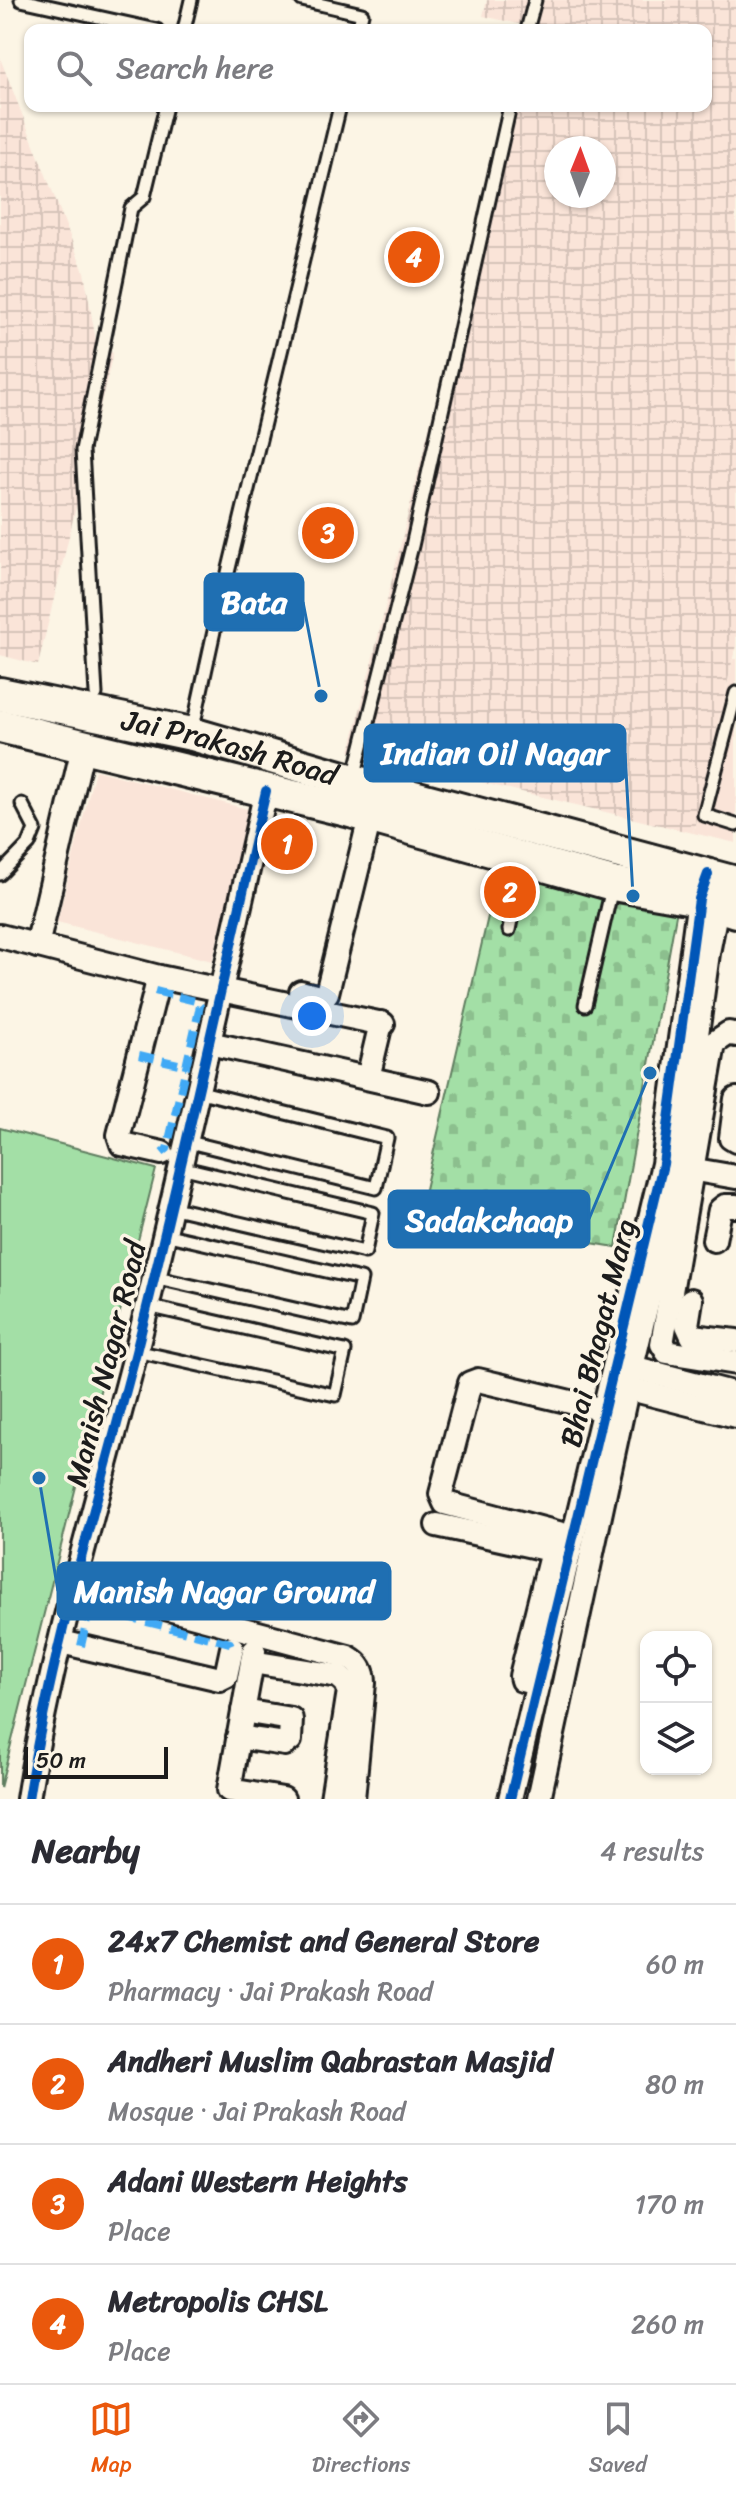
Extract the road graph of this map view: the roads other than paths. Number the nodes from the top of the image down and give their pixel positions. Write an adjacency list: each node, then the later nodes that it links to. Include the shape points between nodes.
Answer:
1 (21, 0): 5 (lane)
2 (191, 0): 6 (lane)
3 (302, 0): 7 (lane, via 362,14)
4 (535, 0): 8 (lane)
5 (130, 24)
6 (185, 24)
7 (360, 24)
8 (529, 24)
9 (165, 112): 14 (lane, via 144,197 131,208 82,450)
10 (339, 112): 16 (lane)
11 (509, 112): 19 (lane)
12 (736, 693): 21 (lane, via 704,815)
13 (0, 694): 16 (main road, Jai Prakash Road)
14 (96, 694)
15 (0, 726): 17 (main road, Jai Prakash Road)
16 (192, 734): 19 (main road, Jai Prakash Road)
17 (83, 747): 18 (main road, Jai Prakash Road); 28 (street)
18 (266, 791): 19 (main road, Jai Prakash Road); 30 (street, Manish Nagar Road)
19 (357, 803): 22 (main road, Jai Prakash Road); 25 (main road, Jai Prakash Road); 30 (street, via 325,997)
20 (22, 804): 23 (lane, via 35,829 29,844)
21 (736, 825)
22 (523, 861): 24 (main road, Jai Prakash Road); 26 (lane)
23 (0, 874)
24 (613, 884): 25 (main road, Jai Prakash Road); 31 (lane)
25 (723, 888): 41 (street, via 700,952)
26 (509, 930)
27 (0, 936): 28 (street)
28 (37, 946): 29 (street)
29 (159, 977): 30 (street); 40 (street, via 119,1135 122,1144)
30 (229, 987): 33 (street, Manish Nagar Road); 34 (street, via 294,1008 381,1026)
31 (585, 1005)
32 (736, 1035): 41 (street, via 729,1033 714,1043)
33 (209, 1043): 34 (street); 35 (street, Manish Nagar Road)
34 (368, 1078): 36 (street)
35 (197, 1091): 38 (street, Manish Nagar Road); 38 (lane, via 387,1138 376,1188)
36 (429, 1092)
37 (736, 1099): 39 (street, via 730,1131)
38 (185, 1141): 40 (street, Manish Nagar Road)
39 (736, 1141)
40 (171, 1160): 44 (street, Manish Nagar Road); 44 (lane, via 373,1213 365,1252)
41 (678, 1168): 42 (street); 52 (street, via 662,1344 667,1352); 53 (street, Bhai Bhagat Marg)
42 (736, 1177)
43 (736, 1206): 46 (street, via 720,1210)
44 (170, 1207): 45 (street, Manish Nagar Road)
45 (163, 1234): 47 (street, Manish Nagar Road); 47 (lane, via 361,1279 352,1322)
46 (714, 1240)
47 (153, 1277): 49 (street, Manish Nagar Road)
48 (691, 1300): 50 (street, via 687,1325 692,1336)
49 (146, 1306): 51 (street, Manish Nagar Road); 51 (lane, via 345,1351 342,1366 335,1395)
50 (736, 1341)
51 (136, 1351): 60 (street, Manish Nagar Road)
52 (736, 1363)
53 (621, 1375): 54 (street); 55 (street, Bhai Bhagat Marg); 56 (street); 57 (street)
54 (736, 1394)
55 (604, 1410): 57 (street, Bhai Bhagat Marg); 59 (street, via 478,1380 470,1383 441,1494 445,1503)
56 (736, 1416)
57 (599, 1473): 59 (street, Bhai Bhagat Marg); 74 (street)
58 (437, 1525): 59 (street)
59 (565, 1547): 67 (street, Bhai Bhagat Marg, via 538,1626 538,1684)
60 (73, 1587): 61 (street); 62 (street, Manish Nagar Road)
61 (258, 1634): 64 (street); 71 (street, via 357,1662 364,1683)
62 (61, 1642): 63 (street, via 223,1679); 68 (street, Manish Nagar Road, via 40,1722)
63 (232, 1648)
64 (252, 1662): 65 (street); 70 (street, via 338,1676 346,1683)
65 (243, 1711): 66 (street); 66 (street, via 291,1719 290,1740 285,1744)
66 (238, 1737): 69 (street, via 229,1790)
67 (517, 1768): 72 (street, Bhai Bhagat Marg); 73 (street)
68 (28, 1799)
69 (283, 1799)
70 (332, 1799)
71 (353, 1799)
72 (510, 1799)
73 (530, 1799)
74 (539, 1799)

